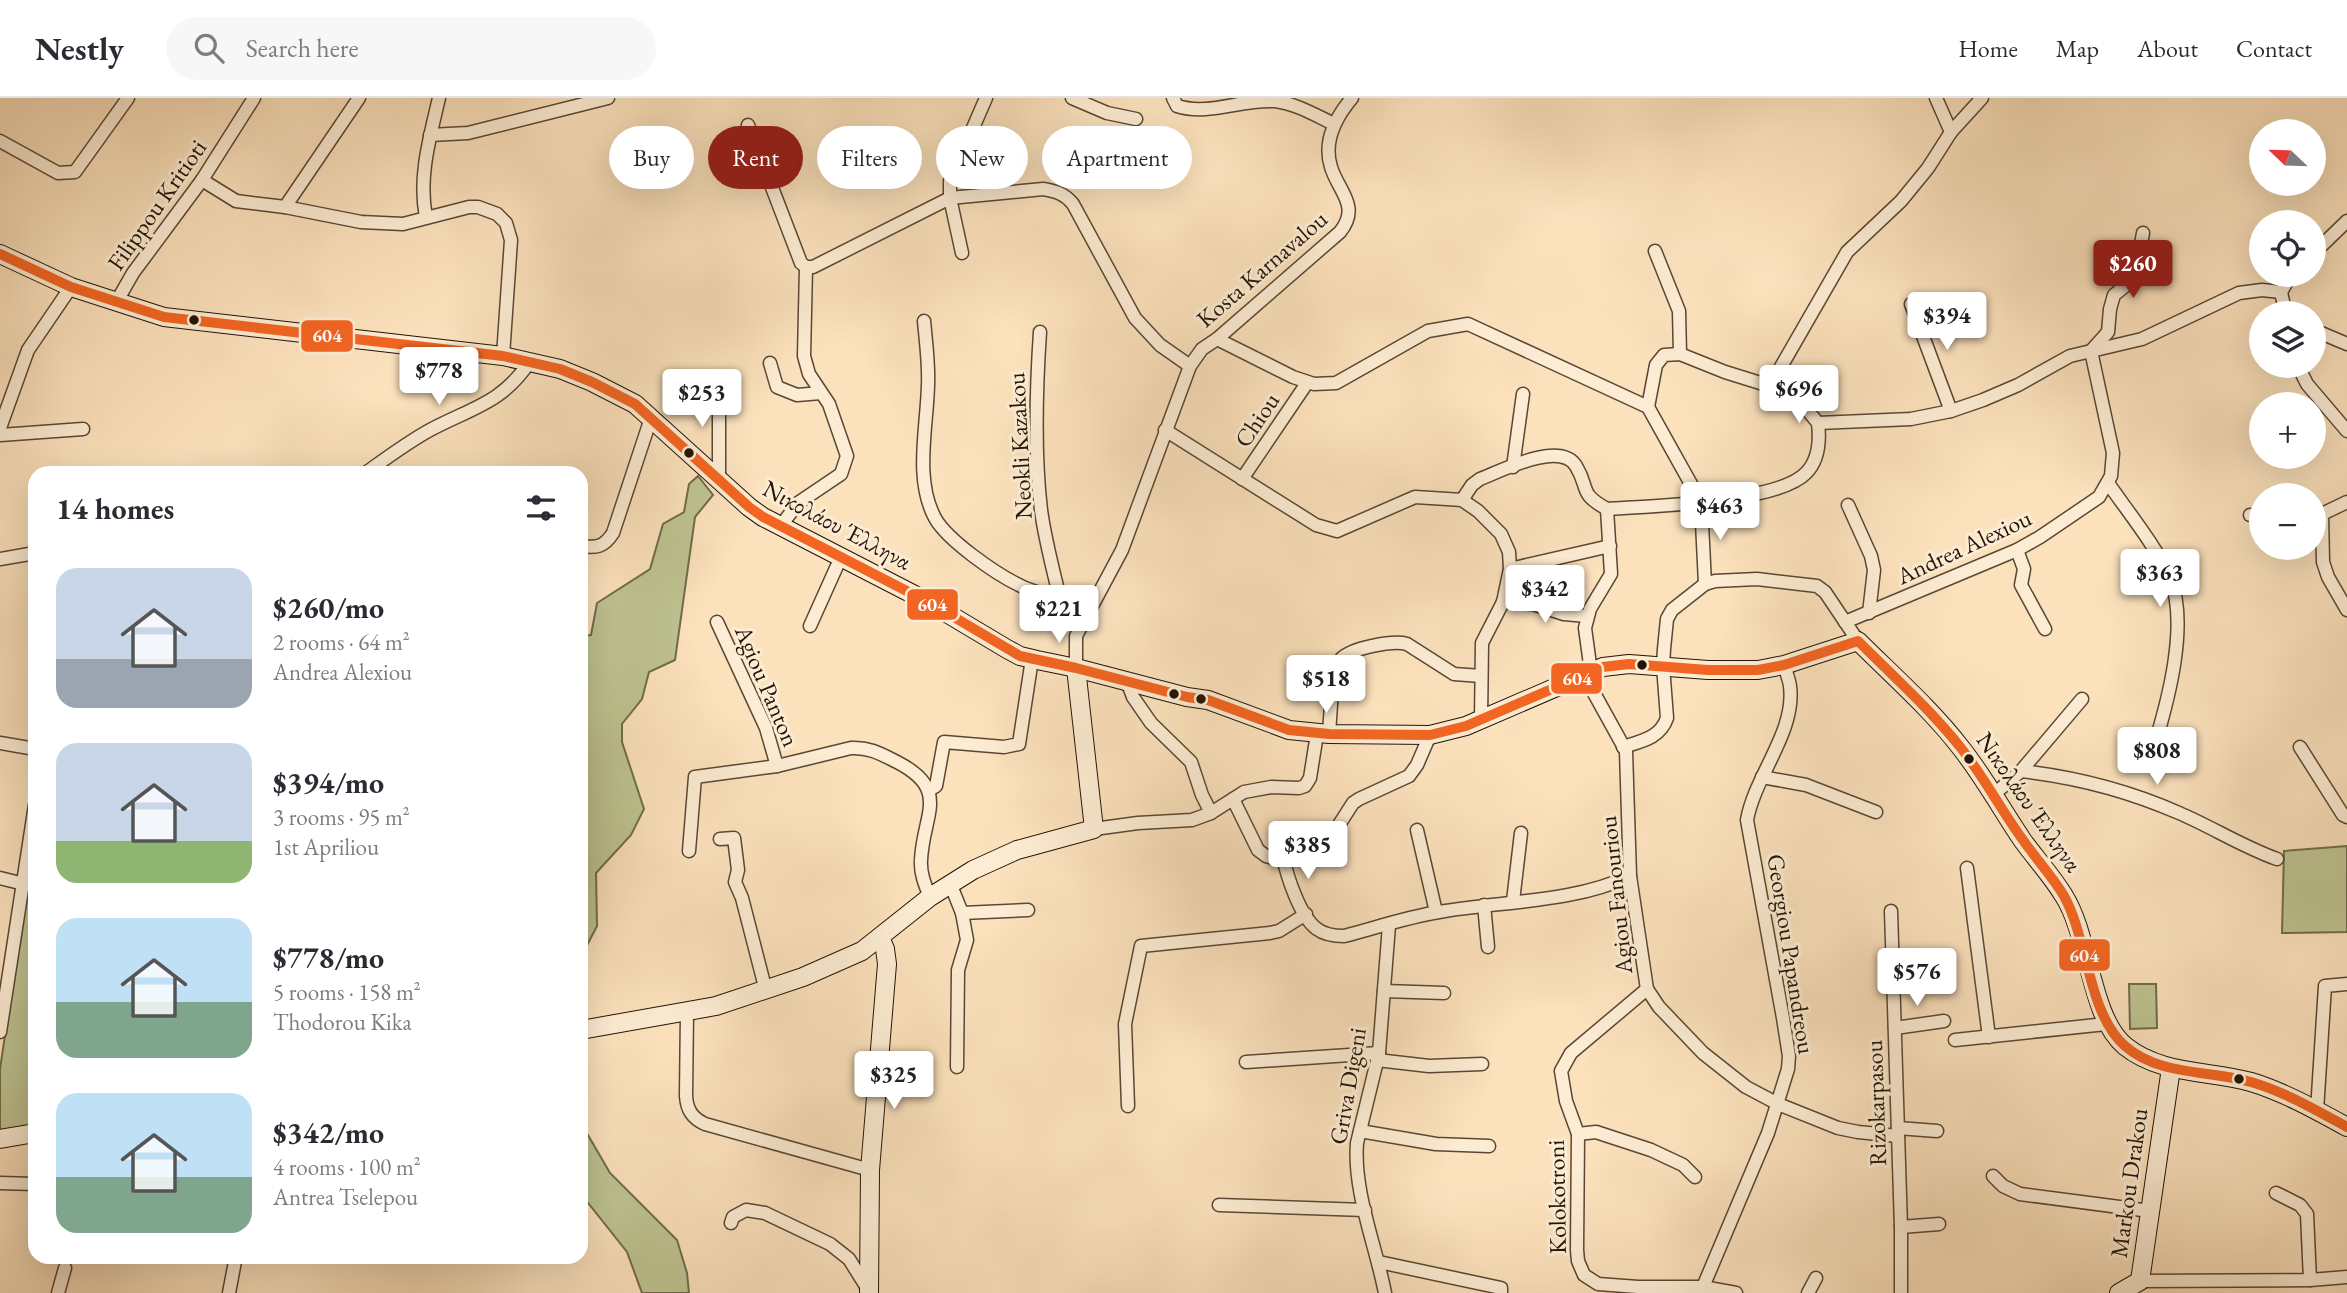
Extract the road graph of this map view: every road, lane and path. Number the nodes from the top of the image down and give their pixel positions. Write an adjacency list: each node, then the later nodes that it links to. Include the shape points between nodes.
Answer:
1 (254, 98): 18 (street, Filippou Kritioti)
2 (359, 98): 20 (street)
3 (608, 98): 16 (street, via 468,133)
4 (986, 98): 19 (street, via 953,172)
5 (1072, 98): 12 (street)
6 (1173, 98): 13 (street, via 1177,106 1195,110 1274,101)
7 (1352, 98): 13 (street, Kosta Karnavalou)
8 (1936, 98): 15 (street)
9 (1982, 98): 15 (street)
10 (121, 101): 17 (street, via 75,172 58,173)
11 (437, 101): 16 (street)
12 (1136, 119)
13 (1334, 124): 38 (street, Kosta Karnavalou, via 1328,154 1348,203 1346,224)
14 (748, 125): 28 (street)
15 (1951, 132): 49 (street, via 1901,201 1847,252)
16 (430, 135): 21 (street, via 422,191)
17 (0, 141)
18 (202, 180): 20 (street, via 236,201); 32 (street, Filippou Kritioti, via 132,273)
19 (950, 198): 26 (street); 28 (street); 45 (street, via 1043,189 1063,194 1073,204 1135,318 1160,345)
20 (285, 207): 21 (street, via 382,224)
21 (426, 217): 42 (street, via 478,208 497,214 506,223 510,240)
22 (2347, 221): 24 (street)
23 (2143, 233): 40 (street, via 2135,278 2114,295 2108,332)
24 (2326, 241)
25 (1655, 251): 41 (street, via 1679,311)
26 (962, 253)
27 (0, 254): 29 (street, Νικολάου Έλληνα)
28 (806, 267): 50 (street, via 804,356)
29 (71, 287): 32 (street, Νικολάου Έλληνα); 56 (street, via 28,350)
30 (2284, 287): 31 (street)
31 (2281, 292): 33 (street); 40 (street, via 2239,293 2142,339)
32 (117, 301): 42 (street, Νικολάου Έλληνα, via 164,317)
33 (2283, 301)
34 (1911, 304): 53 (street)
35 (924, 321): 82 (street, via 928,385 924,468 936,519 999,573 1029,590)
36 (1040, 332): 82 (street, Neokli Kazakou, via 1038,474)
37 (2326, 335): 39 (street)
38 (1217, 339): 45 (street, Kosta Karnavalou, via 1202,349); 48 (street)
39 (2347, 344)
40 (2091, 351): 53 (street, via 2070,356 2018,385); 65 (street, via 2113,453)
41 (1680, 354): 49 (street); 52 (street, via 1664,355 1656,365)
42 (503, 356): 43 (street, Νικολάου Έλληνα)
43 (530, 360): 54 (street, Νικολάου Έλληνα, via 615,393); 61 (street, via 499,396 424,434)
44 (770, 363): 50 (street, via 778,387 797,395)
45 (1190, 366): 58 (street, Kosta Karnavalou)
46 (719, 378): 64 (street)
47 (2304, 378): 59 (street)
48 (1307, 383): 52 (street, via 1336,383 1428,331 1468,324); 63 (street, Chiou)
49 (1770, 386): 55 (street, via 1792,398)
50 (821, 393): 72 (street, via 847,456 845,466 841,474 798,503)
51 (1523, 394): 62 (street)
52 (1647, 407): 67 (street)
53 (1951, 411): 55 (street, via 1911,419)
54 (651, 418): 64 (street, Νικολάου Έλληνα); 74 (street, via 613,533 602,546)
55 (1818, 423): 67 (street, via 1817,454 1803,477 1751,495)
56 (0, 428)
57 (83, 429): 60 (street)
58 (1165, 430): 63 (street); 85 (street, Kosta Karnavalou, via 1127,538)
59 (2347, 431)
60 (0, 435)
61 (376, 466)
62 (1513, 467): 66 (street, via 1475,481); 70 (street, via 1546,455 1571,460 1586,492)
63 (1242, 479): 66 (street, via 1316,525 1337,531 1415,497)
64 (719, 480): 72 (street, Νικολάου Έλληνα)
65 (2108, 483): 75 (street, Andrea Alexiou, via 2099,497); 106 (street, via 2160,559 2176,595 2174,668)
66 (1462, 500): 80 (street, via 1502,534)
67 (1701, 502): 70 (street); 81 (street)
68 (2347, 502): 71 (street)
69 (1848, 505): 86 (street, via 1874,570)
70 (1607, 509): 73 (street)
71 (2326, 511)
72 (780, 527): 77 (street, Νικολάου Έλληνα)
73 (1610, 546): 80 (street); 87 (street, via 1611,574)
74 (588, 547)
75 (2017, 550): 86 (street, Andrea Alexiou); 91 (street, via 2024,569 2021,585)
76 (28, 554): 78 (street)
77 (841, 557): 90 (street); 93 (street, Νικολάου Έλληνα)
78 (0, 559)
79 (2323, 560): 84 (street)
80 (1510, 569): 83 (street)
81 (1705, 584): 89 (street, via 1757,579 1817,586); 95 (street, via 1669,614)
82 (1060, 599): 85 (street)
83 (1503, 602): 87 (street); 98 (street, via 1482,643)
84 (2347, 610)
85 (1089, 611): 96 (street, Kosta Karnavalou, via 1076,636)
86 (1869, 613): 89 (street, Andrea Alexiou)
87 (1587, 616): 97 (street)
88 (717, 622): 109 (street, Agiou Panton, via 766,728)
89 (1845, 622): 92 (street)
90 (810, 626)
91 (2045, 629)
92 (1858, 641): 94 (street, Νικολάου Έλληνα); 113 (street, Νικολάου Έλληνα, via 1947,730)
93 (1032, 659): 96 (street, Νικολάου Έλληνα); 112 (street, via 1019,744 944,742 936,786)
94 (1784, 665): 95 (street, Νικολάου Έλληνα, via 1734,671); 111 (street, Georgiou Papandreou, via 1790,685 1786,725)
95 (1663, 666): 97 (street, Νικολάου Έλληνα, via 1616,664); 105 (street, via 1664,726 1651,738)
96 (1076, 668): 99 (street, Νικολάου Έλληνα); 118 (street)
97 (1588, 673): 101 (street, Νικολάου Έλληνα); 105 (street, Agiou Fanouriou)
98 (1481, 676): 101 (street); 102 (street, via 1454,674 1399,642 1346,655 1333,674)
99 (1127, 681): 102 (street, Νικολάου Έλληνα, via 1208,700 1283,729); 116 (street, via 1151,723 1191,762)
100 (2082, 699): 110 (street)
101 (1482, 720): 103 (street, Νικολάου Έλληνα)
102 (1323, 734): 103 (street, Νικολάου Έλληνα); 114 (street, via 1305,786 1258,788)
103 (1430, 734): 124 (street, via 1409,776 1359,799 1335,831)
104 (0, 743): 108 (street)
105 (1623, 747): 127 (street, Agiou Fanouriou)
106 (2154, 747)
107 (2300, 747): 117 (street)
108 (28, 748)
109 (777, 766): 112 (street, via 861,747 910,769); 122 (street, via 695,777)
110 (2021, 771): 113 (street); 125 (street, via 2128,794 2176,811)
111 (1762, 777): 115 (street, via 1806,785); 160 (street, Georgiou Papandreou, via 1747,820 1789,1056)
112 (929, 790): 131 (street, via 920,862)
113 (1993, 795): 149 (street, Νικολάου Έλληνα, via 2071,908)
114 (1233, 799): 116 (street); 124 (street, via 1258,850 1266,856)
115 (1875, 812)
116 (1211, 813): 118 (street, via 1192,820)
117 (2347, 817)
118 (1094, 829): 129 (street, via 1017,850)
119 (1417, 830): 136 (street)
120 (1521, 833): 132 (street)
121 (720, 839): 144 (street, via 734,838 735,882)
122 (689, 851)
123 (28, 855): 130 (street)
124 (1283, 857): 138 (street)
125 (2277, 859)
126 (1967, 868): 153 (street)
127 (1630, 876): 132 (street, via 1576,893); 143 (street, Agiou Fanouriou)
128 (0, 878): 130 (street)
129 (950, 883): 131 (street); 137 (street)
130 (24, 884): 152 (street)
131 (930, 897): 140 (street)
132 (1513, 901): 133 (street)
133 (1484, 905): 136 (street); 141 (street)
134 (1028, 910): 137 (street)
135 (1891, 911): 150 (street, Rizokarpasou)
136 (1436, 912): 139 (street)
137 (962, 913): 158 (street, via 967,940 958,970)
138 (1306, 914): 139 (street, via 1317,930 1335,936); 161 (street, via 1270,933 1141,946 1125,1024)
139 (1389, 925): 145 (street, Griva Digeni)
140 (880, 938): 144 (street, via 841,961); 171 (street, via 887,974)
141 (1488, 947)
142 (2347, 984): 162 (street, via 2325,986)
143 (1647, 989): 160 (street, Agiou Fanouriou, via 1703,1053 1746,1087); 168 (street, Kolokotroni, via 1564,1062 1562,1085)
144 (766, 991): 147 (street)
145 (1384, 991): 146 (street); 155 (street, Griva Digeni)
146 (1444, 993)
147 (687, 1012): 151 (street); 171 (street, via 686,1096 696,1120)
148 (1944, 1021): 150 (street)
149 (2106, 1024): 153 (street); 159 (street, Νικολάου Έλληνα, via 2132,1051)
150 (1895, 1028): 166 (street, Rizokarpasou)
151 (588, 1029)
152 (0, 1032)
153 (1989, 1037): 154 (street)
154 (1955, 1040)
155 (1378, 1057): 156 (street); 157 (street, via 1429,1066); 165 (street, Griva Digeni)
156 (1246, 1062)
157 (1482, 1064)
158 (957, 1067)
159 (2171, 1068): 162 (street, Νικολάου Έλληνα, via 2251,1083); 179 (street, Markou Drakou)
160 (1778, 1104): 166 (street, Agiou Fanouriou, via 1838,1128); 190 (street, Georgiou Papandreou)
161 (1128, 1106)
162 (2317, 1111): 163 (street, Νικολάου Έλληνα)
163 (2347, 1126)
164 (1937, 1130): 166 (street, Agiou Fanouriou)
165 (1360, 1131): 170 (street, via 1436,1144); 178 (street, Griva Digeni, via 1356,1156)
166 (1898, 1132): 182 (street, Rizokarpasou)
167 (28, 1134): 169 (street)
168 (1578, 1134): 173 (street, via 1596,1132 1650,1150 1683,1165); 190 (street, Kolokotroni, via 1577,1250 1584,1275 1606,1286)
169 (0, 1139)
170 (1489, 1146)
171 (870, 1170): 191 (street)
172 (1993, 1176): 179 (street, via 2020,1194)
173 (1695, 1177)
174 (0, 1183): 175 (street)
175 (28, 1184)
176 (2276, 1194): 189 (street, via 2300,1205 2307,1214)
177 (1219, 1205): 178 (street)
178 (1365, 1210): 183 (street, Griva Digeni)
179 (2150, 1211): 188 (street, Markou Drakou)
180 (731, 1223): 191 (street, via 746,1210 765,1213 830,1244 849,1259)
181 (1939, 1224): 182 (street)
182 (1901, 1227): 198 (street, Rizokarpasou)
183 (1379, 1262): 194 (street, Griva Digeni); 195 (street, via 1501,1288)
184 (234, 1264): 193 (street)
185 (65, 1268): 192 (street)
186 (2347, 1277): 189 (street)
187 (1816, 1278): 197 (street)
188 (2140, 1280): 189 (street); 199 (street, Markou Drakou)
189 (2310, 1280)
190 (1703, 1287): 196 (street)
191 (871, 1292)
192 (58, 1293)
193 (229, 1293)
194 (1385, 1293)
195 (1501, 1293)
196 (1736, 1293)
197 (1808, 1293)
198 (1901, 1293)
199 (2119, 1293)

